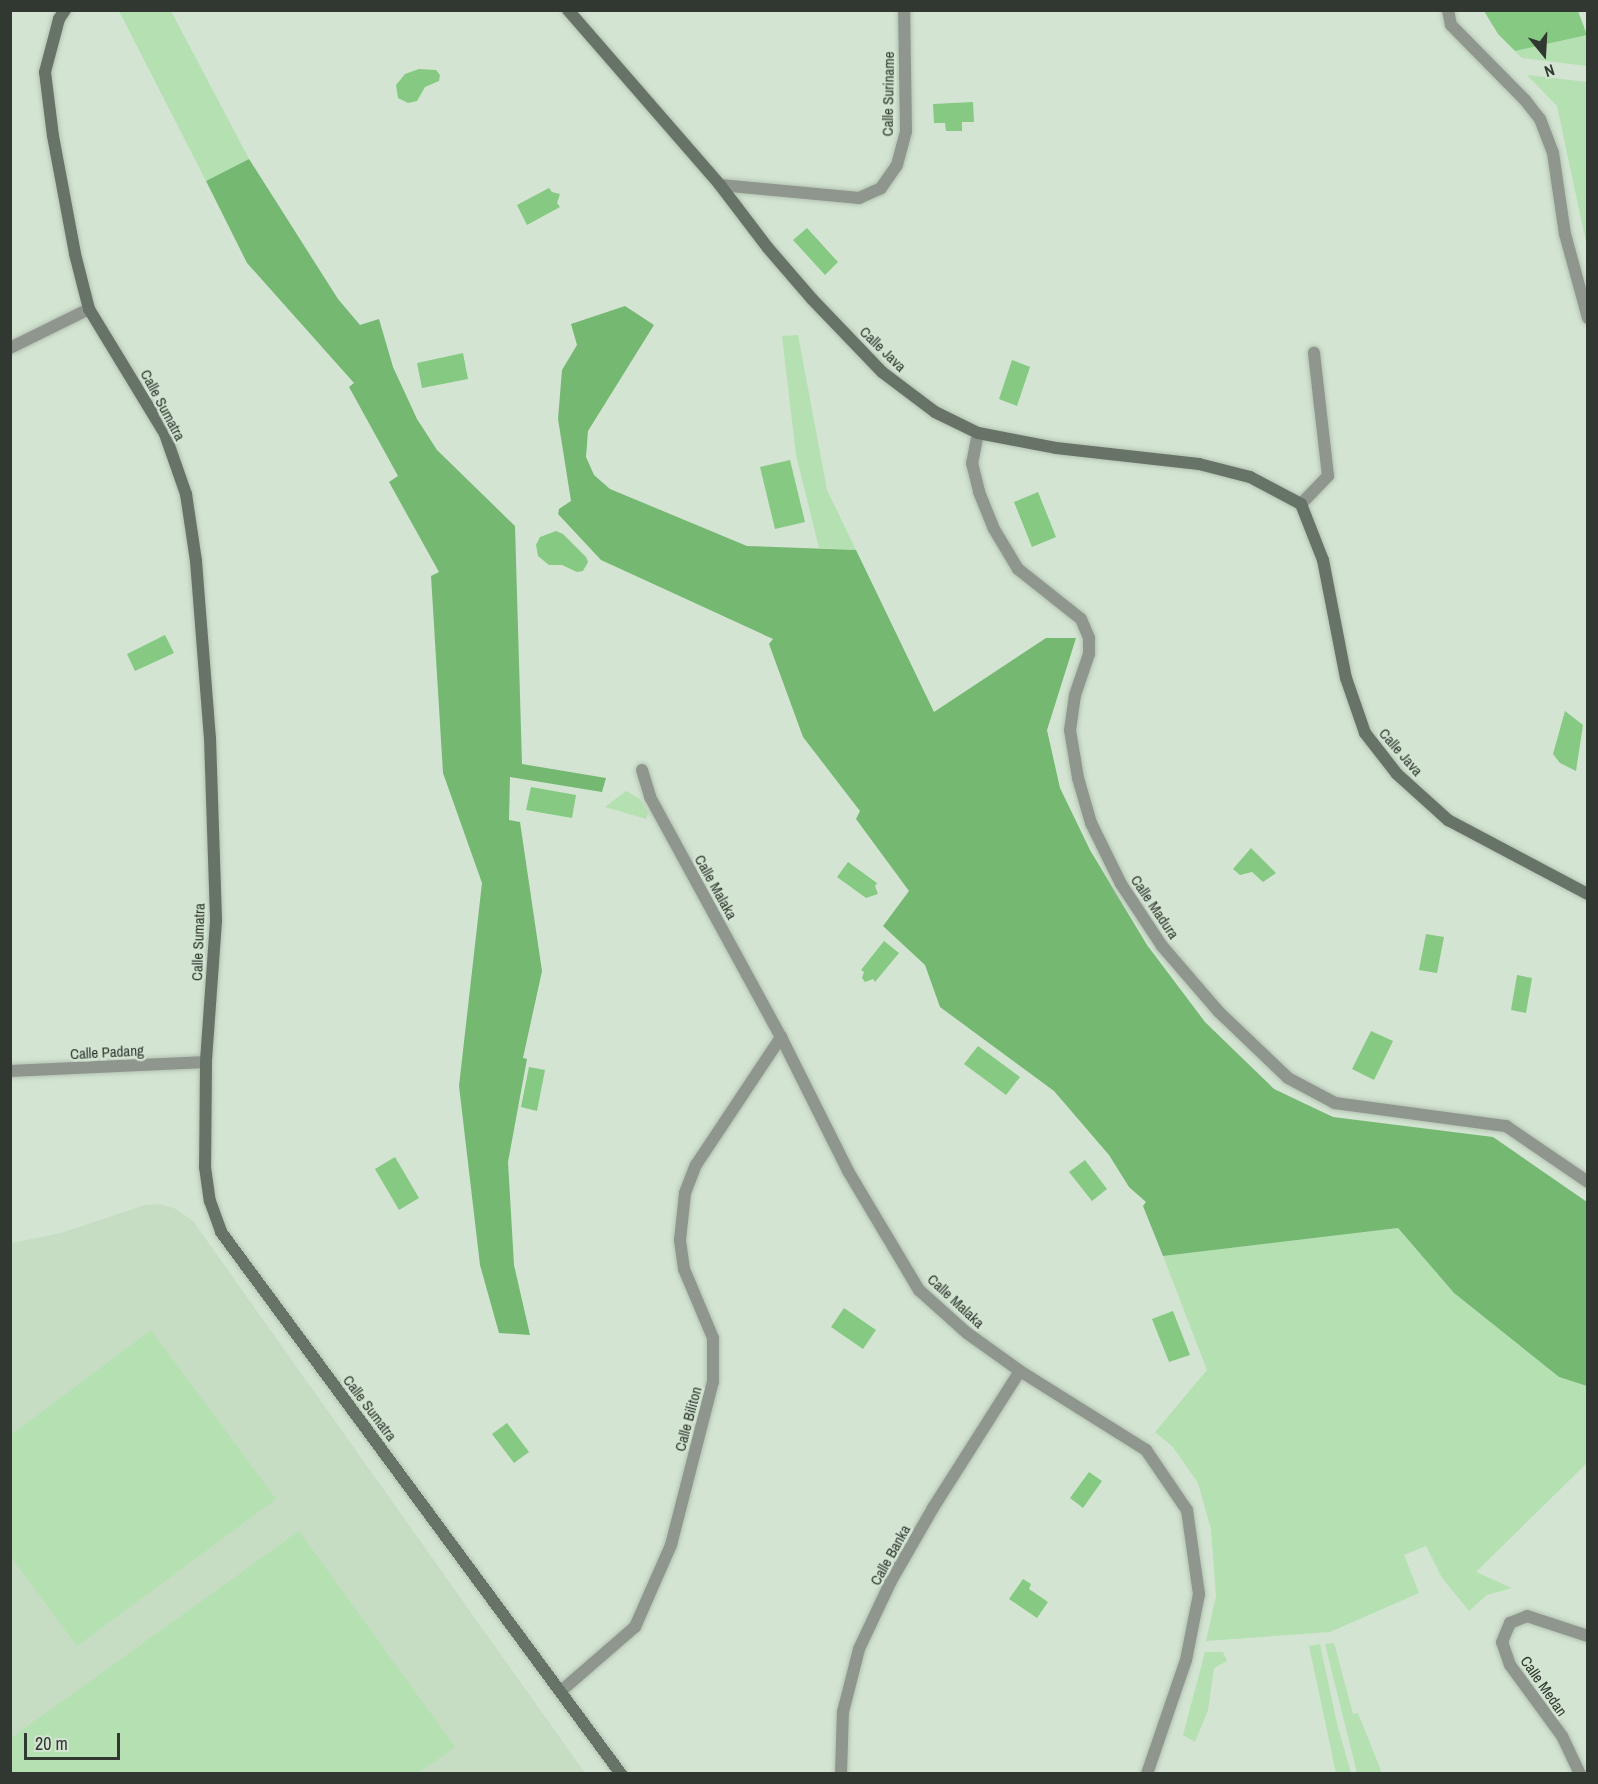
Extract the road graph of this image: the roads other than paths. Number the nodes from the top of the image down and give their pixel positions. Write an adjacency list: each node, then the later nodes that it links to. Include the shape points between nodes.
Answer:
1 (64, 10): 6 (street, Calle Sumatra, via 45,72 57,160)
2 (567, 10): 5 (street, Calle Java)
3 (904, 10): 5 (street, Calle Suriname, via 906,131 897,165 881,188 859,198)
4 (1448, 10): 7 (street, via 1451,25 1539,119 1552,153 1565,234)
5 (720, 184): 10 (street, Calle Java, via 805,291 882,372 935,412)
6 (89, 309): 8 (street); 15 (street, Calle Sumatra, via 165,434 186,494 195,550 210,738 216,921)
7 (1587, 318)
8 (10, 348)
9 (1314, 353): 11 (street, via 1328,476)
10 (978, 433): 11 (street, Calle Java, via 1056,448 1199,464 1250,477); 17 (street, Calle Madura, via 972,463 994,529 1018,569 1081,619 1089,638 1089,654 1075,695 1070,730 1078,778 1091,823 1121,884 1162,946 1219,1012 1288,1078 1335,1103 1506,1126)
11 (1301, 504): 13 (street, Calle Java, via 1323,560 1346,678 1365,733 1397,774 1448,820)
12 (642, 770): 14 (street, Calle Malaka, via 650,797)
13 (1587, 894)
14 (781, 1037): 18 (street, Calle Malaka, via 848,1171 919,1290 967,1333); 20 (street, Calle Biliton, via 696,1165 685,1193 680,1240 684,1269 713,1338 714,1382 670,1545 635,1627)
15 (206, 1062): 16 (street, Calle Padang); 20 (street, Calle Sumatra, via 205,1167 210,1202 221,1232)
16 (10, 1071)
17 (1587, 1182)
18 (1020, 1371): 22 (street, Calle Banka, via 933,1508 891,1581 859,1649 843,1712); 23 (street, Calle Malaka, via 1146,1449 1187,1510 1199,1594 1186,1660)
19 (1587, 1636): 24 (street, Calle Medan, via 1527,1616 1510,1623 1502,1642 1510,1665 1562,1736)
20 (561, 1691): 21 (street, Calle Sumatra)
21 (621, 1773)
22 (842, 1773)
23 (1148, 1773)
24 (1580, 1773)

